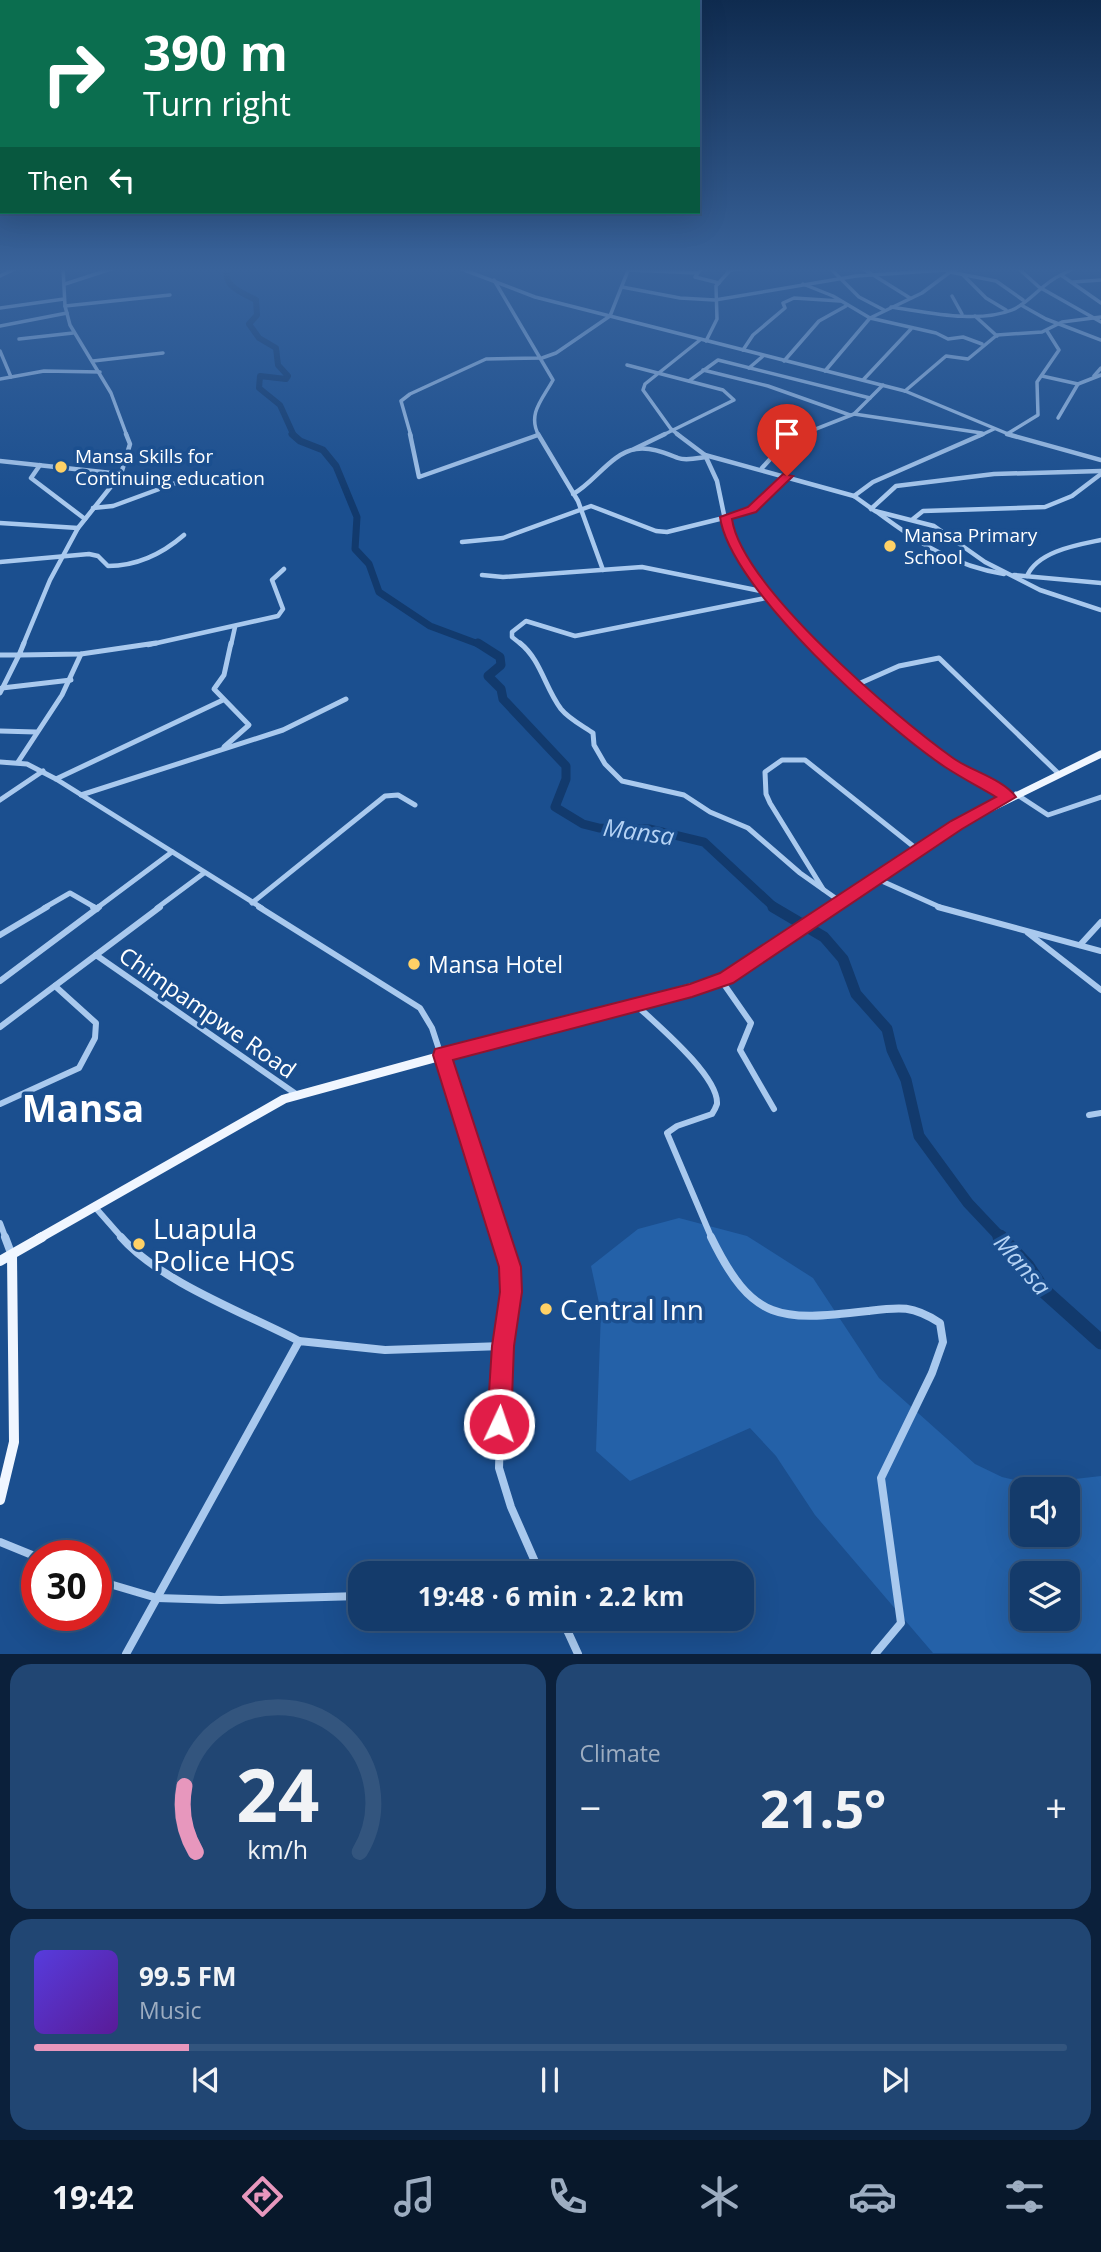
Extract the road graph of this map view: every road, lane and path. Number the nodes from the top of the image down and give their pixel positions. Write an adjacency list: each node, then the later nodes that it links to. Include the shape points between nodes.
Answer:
1 (82, 345): 17 (street)
2 (534, 345): 16 (street)
3 (568, 345): 16 (street)
4 (697, 345): 25 (street)
5 (720, 345): 13 (street)
6 (747, 345): 13 (street)
7 (795, 345): 18 (street)
8 (847, 345): 23 (street)
9 (896, 345): 31 (street)
10 (981, 345): 35 (street, via 970,358 946,356)
11 (1056, 345): 26 (street, via 1059,350)
12 (0, 351): 29 (street)
13 (743, 351): 15 (street)
14 (163, 353): 17 (street)
15 (763, 356): 18 (street); 20 (street)
16 (542, 358): 43 (street, via 553,382 533,415); 43 (street, via 486,359 401,401 419,477)
17 (93, 361): 24 (street)
18 (784, 361): 23 (street)
19 (627, 365): 25 (street)
20 (748, 368): 22 (street, via 718,360); 36 (street)
21 (1101, 368): 27 (street)
22 (703, 370): 32 (street); 37 (street)
23 (825, 371): 31 (street)
24 (100, 372): 29 (street, via 50,371); 51 (street, via 129,437)
25 (659, 373): 32 (street); 39 (street, via 643,390)
26 (1042, 376): 33 (street); 42 (street, via 1036,387 1038,415)
27 (1094, 376): 28 (street); 33 (street)
28 (1101, 376)
29 (11, 377): 30 (street)
30 (0, 379)
31 (863, 380): 34 (street)
32 (690, 381): 39 (street, via 726,391 733,402)
33 (1079, 384): 38 (street)
34 (883, 385): 35 (street); 36 (street)
35 (905, 391): 40 (street)
36 (870, 398): 37 (street)
37 (852, 414): 41 (street); 49 (street, via 799,435)
38 (1058, 418)
39 (671, 429): 44 (street); 45 (street)
40 (994, 429): 41 (street); 42 (street)
41 (983, 433): 55 (street, via 873,482)
42 (1007, 434): 46 (street)
43 (538, 435): 54 (street)
44 (634, 449): 45 (street, via 668,451 680,459); 54 (street)
45 (705, 456): 49 (street); 59 (street)
46 (1101, 460)
47 (0, 461): 48 (street)
48 (40, 465): 51 (street); 60 (street, via 31,478)
49 (762, 468): 52 (street)
50 (1101, 472): 58 (street, via 994,474 896,486); 61 (street, via 1072,496 1045,507 923,511)
51 (121, 474): 56 (street)
52 (787, 476): 55 (street); 59 (street, via 752,509)
53 (181, 481): 56 (street, via 113,506)
54 (573, 494): 57 (street)
55 (855, 496): 58 (street)
56 (93, 508): 60 (street)
57 (580, 508): 59 (street, via 595,506 662,532); 66 (street, via 502,538); 70 (street)
58 (873, 510): 61 (street); 71 (street, via 949,561)
59 (726, 517): 75 (street, via 728,534)
60 (85, 519): 63 (street)
61 (913, 519): 71 (street, via 944,531)
62 (0, 523): 63 (street)
63 (78, 528): 67 (street)
64 (184, 535): 67 (street, via 162,553 118,566 104,565 94,554)
65 (1101, 540): 73 (street, via 1064,547 1030,569)
66 (462, 542)
67 (61, 558): 68 (street); 80 (street)
68 (0, 562)
69 (284, 569): 78 (street, via 271,580 281,600 281,614)
70 (603, 570): 72 (street); 75 (street, via 642,567)
71 (1008, 574): 73 (street); 77 (street, via 1056,597)
72 (482, 575)
73 (1027, 576): 74 (street)
74 (1101, 583)
75 (766, 592): 76 (street)
76 (771, 597): 83 (street); 105 (street, via 575,636 526,621 512,637 532,653 563,712 593,733 594,745 615,775 627,784 690,798 748,828)
77 (1101, 610)
78 (235, 627): 79 (street); 86 (street, via 224,675 214,689)
79 (82, 654): 80 (street); 82 (street)
80 (19, 655): 81 (street); 84 (street)
81 (0, 656)
82 (71, 680): 84 (street); 88 (street)
83 (856, 685): 94 (street, via 899,666 939,658); 97 (street, via 925,746)
84 (2, 687)
85 (346, 699): 89 (street, via 290,727)
86 (223, 700): 89 (street, via 249,725); 95 (street)
87 (0, 731): 88 (street)
88 (36, 732): 92 (street)
89 (219, 751): 96 (street)
90 (1101, 754): 94 (main road)
91 (0, 762): 92 (street)
92 (18, 762): 93 (street)
93 (43, 771): 95 (street); 99 (street)
94 (1059, 774): 97 (main road)
95 (56, 779): 96 (street)
96 (81, 795): 102 (street)
97 (1012, 795): 98 (street, via 1048,815); 101 (main road)
98 (1101, 797)
99 (0, 800)
100 (415, 804): 107 (street, via 398,795 385,796)
101 (918, 850): 104 (main road); 105 (street, via 805,760 782,760 765,772 766,794)
102 (172, 852): 103 (street); 108 (street)
103 (204, 873): 107 (street); 114 (street)
104 (875, 878): 106 (main road); 110 (street, via 941,908)
105 (824, 890): 106 (street)
106 (841, 902): 115 (main road)
107 (252, 903): 121 (street, via 420,1008)
108 (97, 909): 111 (street, via 70,893); 116 (street)
109 (1101, 922): 112 (street)
110 (1026, 931): 112 (street); 118 (street)
111 (0, 935)
112 (1080, 945): 113 (street)
113 (1101, 951)
114 (96, 955): 117 (street, Chimpampwe Road); 122 (street, Chimpampwe Road)
115 (721, 980): 119 (main road); 124 (street, via 751,1023 740,1050)
116 (0, 981)
117 (55, 986): 120 (street, Chimpampwe Road); 123 (street, via 96,1023 98,1030 85,1061 65,1076)
118 (1101, 990)
119 (636, 1005): 121 (main road); 143 (street, via 699,1069 717,1095 714,1113 672,1128 668,1141 719,1253 754,1302 781,1315 905,1307 940,1323 943,1342 932,1373 881,1478 901,1623)
120 (0, 1027)
121 (442, 1055): 122 (main road); 132 (street, via 510,1267)
122 (296, 1094): 127 (main road)
123 (0, 1104)
124 (774, 1109)
125 (1101, 1113): 126 (street)
126 (1089, 1115)
127 (94, 1206): 129 (main road); 131 (street, via 132,1251 162,1271)
128 (0, 1223): 129 (street)
129 (12, 1255): 130 (main road); 133 (main road, via 13,1442)
130 (0, 1261)
131 (299, 1342): 132 (street, via 385,1350); 139 (street)
132 (503, 1346): 136 (street, via 499,1468)
133 (0, 1500)
134 (0, 1542): 135 (street)
135 (21, 1551)
136 (535, 1561)
137 (112, 1585): 139 (street)
138 (348, 1595): 139 (street)
139 (157, 1598): 141 (street)
140 (567, 1631): 142 (street)
141 (127, 1654)
142 (578, 1654)
143 (875, 1654)

